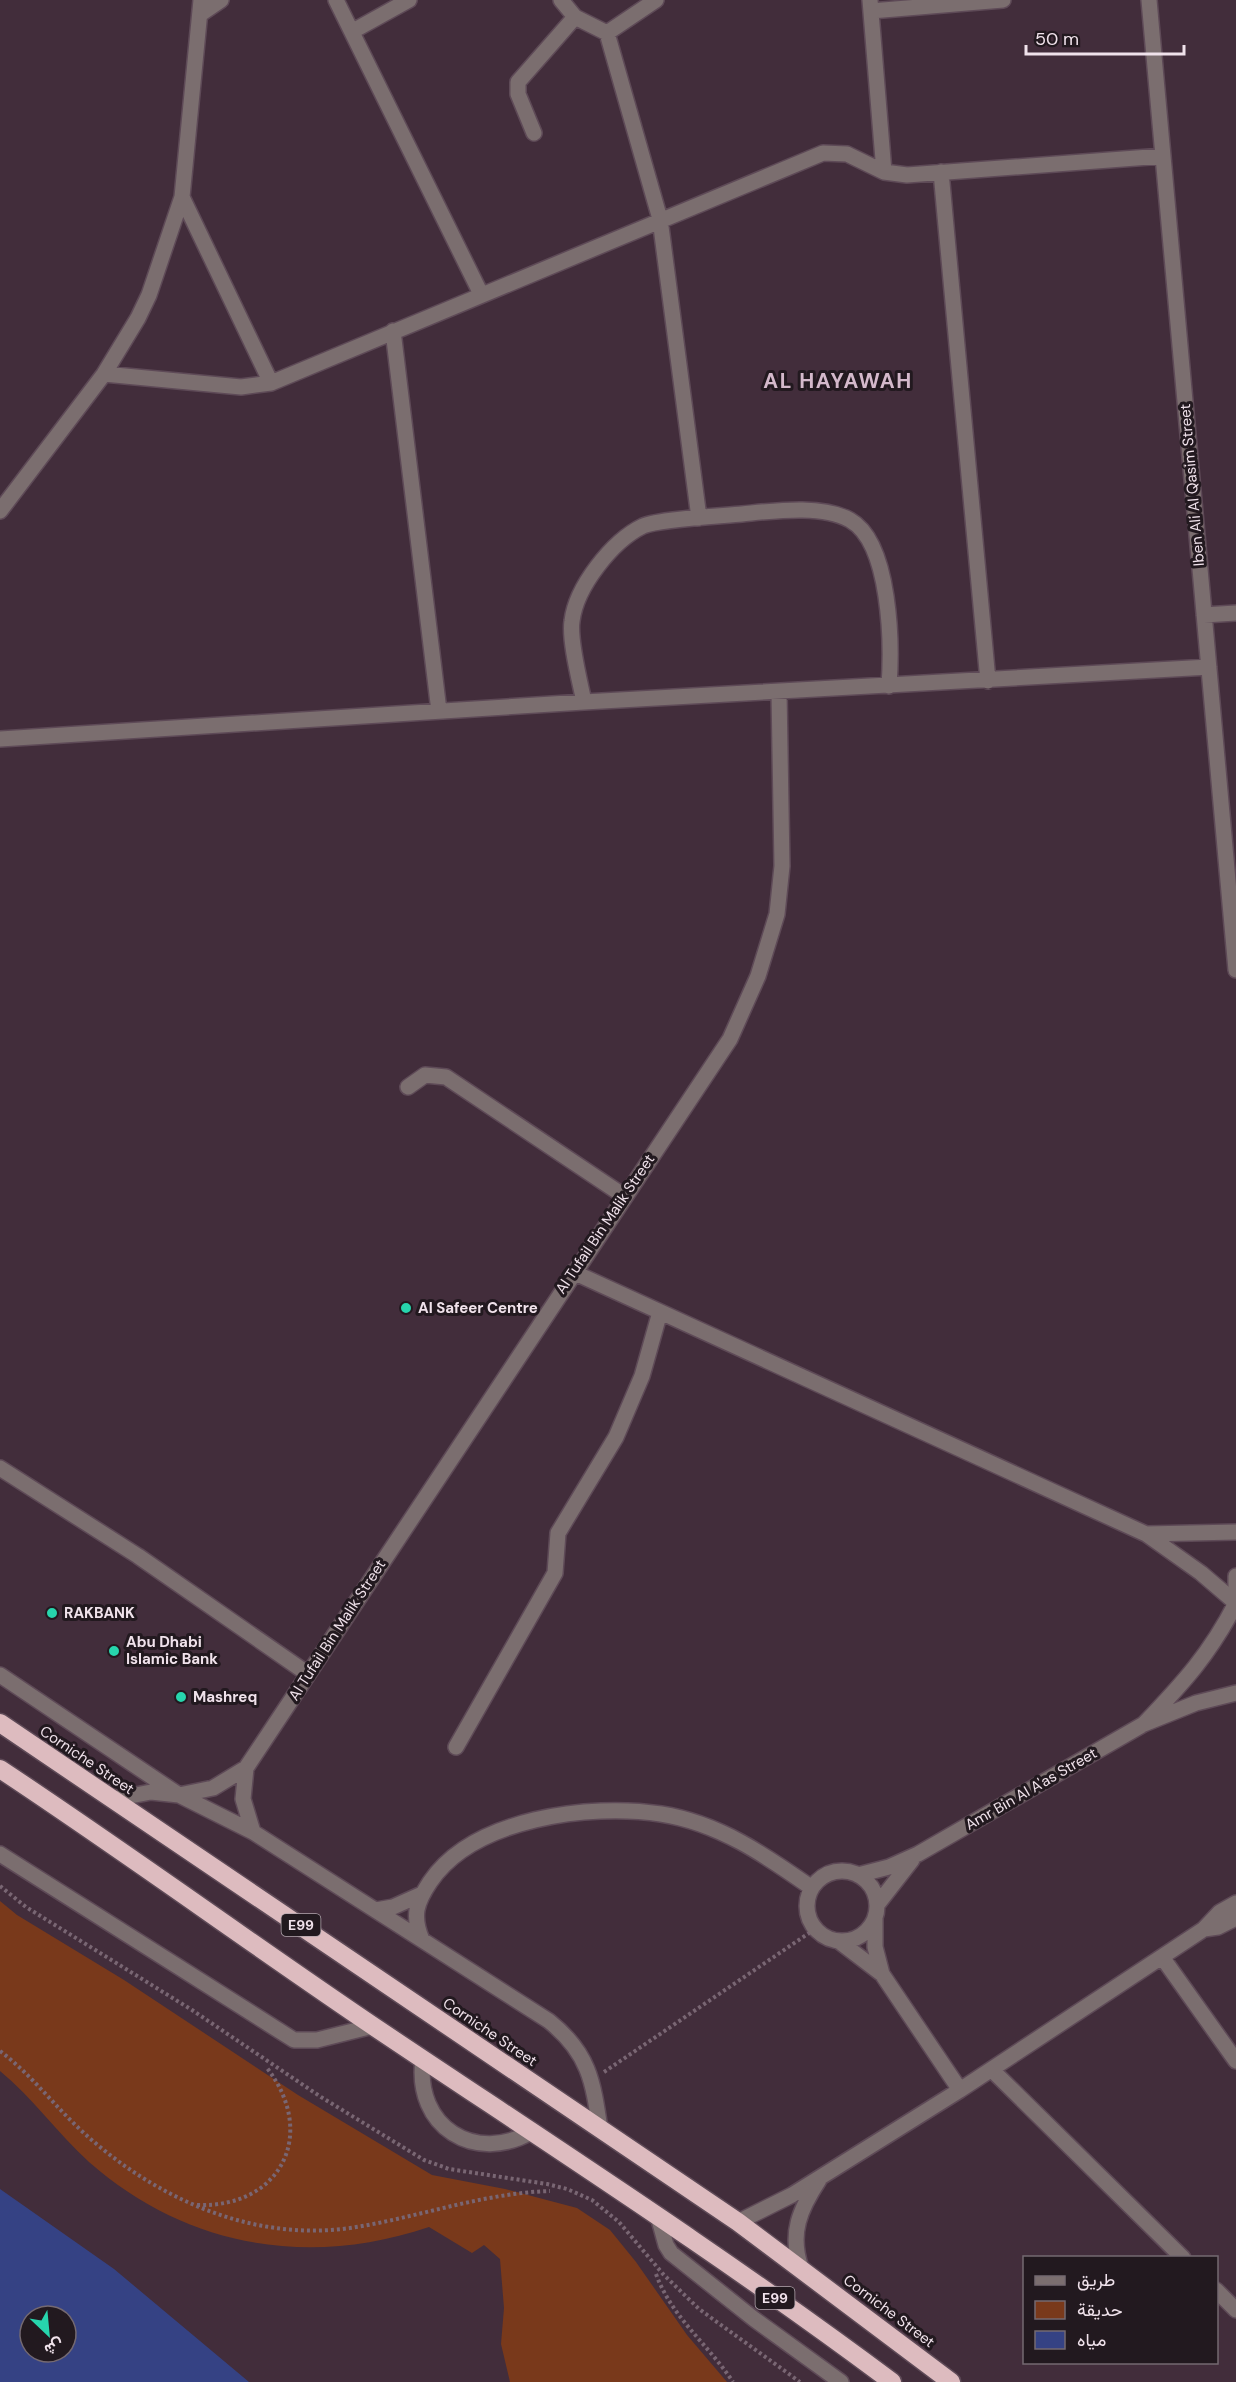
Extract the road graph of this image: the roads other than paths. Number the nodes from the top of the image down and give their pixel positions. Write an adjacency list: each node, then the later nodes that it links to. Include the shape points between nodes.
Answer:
1 (221, 0): 8 (street)
2 (336, 0): 11 (street)
3 (409, 0): 11 (street)
4 (561, 0): 10 (street)
5 (656, 0): 12 (street)
6 (1003, 0): 9 (street)
7 (1149, 0): 14 (street, Iben Ali Al Qasim Street)
8 (202, 6): 17 (street)
9 (871, 6): 15 (street)
10 (575, 17): 12 (street); 13 (street, via 518,82 518,94)
11 (353, 31): 19 (street)
12 (607, 33): 18 (street)
13 (534, 133)
14 (1163, 156): 16 (street); 26 (street, Iben Ali Al Qasim Street)
15 (884, 172): 16 (street); 18 (street, via 847,154 824,153)
16 (941, 172): 28 (street)
17 (182, 197): 21 (street, via 149,295); 22 (street)
18 (660, 219): 19 (street); 24 (street)
19 (481, 294): 20 (street)
20 (393, 331): 22 (street); 32 (street)
21 (104, 374): 22 (street, via 241,387); 23 (street)
22 (271, 383)
23 (0, 511)
24 (699, 518): 29 (street, via 780,510 820,511 850,520 867,538 880,567 890,626); 31 (street, via 644,526 609,552 583,584 571,622)
25 (1236, 613): 26 (street)
26 (1204, 615): 27 (street, Iben Ali Al Qasim Street)
27 (1209, 667): 28 (street); 34 (street, Iben Ali Al Qasim Street)
28 (988, 681): 29 (street)
29 (889, 686): 30 (street)
30 (779, 692): 31 (street); 36 (street, Al Tufail Bin Malik Street, via 782,866 777,914 758,976 730,1039)
31 (584, 702): 32 (street)
32 (439, 711): 33 (street)
33 (0, 739)
34 (1236, 970)
35 (408, 1087): 36 (street, via 425,1075 446,1077)
36 (624, 1196): 37 (street, Al Tufail Bin Malik Street)
37 (573, 1272): 38 (street); 44 (street, Al Tufail Bin Malik Street)
38 (660, 1312): 41 (street); 49 (street, via 642,1376 616,1437 558,1533 555,1573)
39 (0, 1468): 44 (street, via 138,1556)
40 (1236, 1532): 41 (street)
41 (1146, 1534): 43 (street)
42 (1236, 1576): 43 (street)
43 (1236, 1603): 48 (street, Amr Bin Al A'as Street, via 1218,1639 1196,1668)
44 (308, 1674): 51 (street, Al Tufail Bin Malik Street)
45 (0, 1675): 52 (street)
46 (1236, 1694): 48 (street, Amr Bin Al A'as Street, via 1196,1703)
47 (0, 1723): 53 (highway, Corniche Street / E99)
48 (1144, 1724): 56 (street, Amr Bin Al A'as Street)
49 (456, 1747)
50 (0, 1768): 69 (highway, E99)
51 (246, 1768): 52 (street, via 213,1788); 54 (street, via 243,1799)
52 (179, 1795): 53 (street, via 151,1792); 54 (street)
53 (115, 1799): 74 (highway, Corniche Street / E99)
54 (254, 1832): 61 (street)
55 (0, 1854): 69 (street, via 294,2040 317,2040)
56 (918, 1854): 57 (street, Amr Bin Al A'as Street); 62 (street, Amr Bin Al A'as Street)
57 (858, 1875): 58 (street, via 837,1871 827,1874); 62 (street, via 868,1882)
58 (812, 1888): 59 (street, via 754,1848 716,1830 661,1814 593,1812 499,1830 457,1852 439,1868); 66 (street, via 806,1909 814,1929)
59 (422, 1894): 61 (street); 65 (street, via 414,1911)
60 (1236, 1903): 64 (street, via 1220,1912)
61 (376, 1910): 65 (street)
62 (876, 1912): 66 (street, via 861,1936); 68 (street, via 875,1947)
63 (1236, 1918): 64 (street)
64 (1204, 1929): 67 (street)
65 (422, 1940): 74 (street, via 563,2032 592,2079)
66 (840, 1942): 68 (street)
67 (1162, 1956): 71 (street); 72 (street)
68 (882, 1974): 73 (street)
69 (373, 2026): 70 (highway, E99)
70 (423, 2059): 75 (highway, E99); 75 (street, via 426,2101 433,2114 453,2133 472,2142 493,2145 520,2139)
71 (1236, 2061)
72 (992, 2070): 73 (street); 79 (street)
73 (960, 2091): 76 (street)
74 (600, 2129): 78 (highway, Corniche Street / E99)
75 (533, 2131): 77 (highway, E99)
76 (822, 2175): 78 (street); 80 (street, via 798,2216 796,2247)
77 (658, 2216): 83 (street, via 671,2253); 84 (highway, E99)
78 (738, 2222): 80 (highway, Corniche Street / E99)
79 (1181, 2256)
80 (801, 2268): 85 (highway, Corniche Street / E99)
81 (1218, 2292): 82 (street)
82 (1236, 2310)
83 (841, 2382)
84 (892, 2382)
85 (951, 2382)

